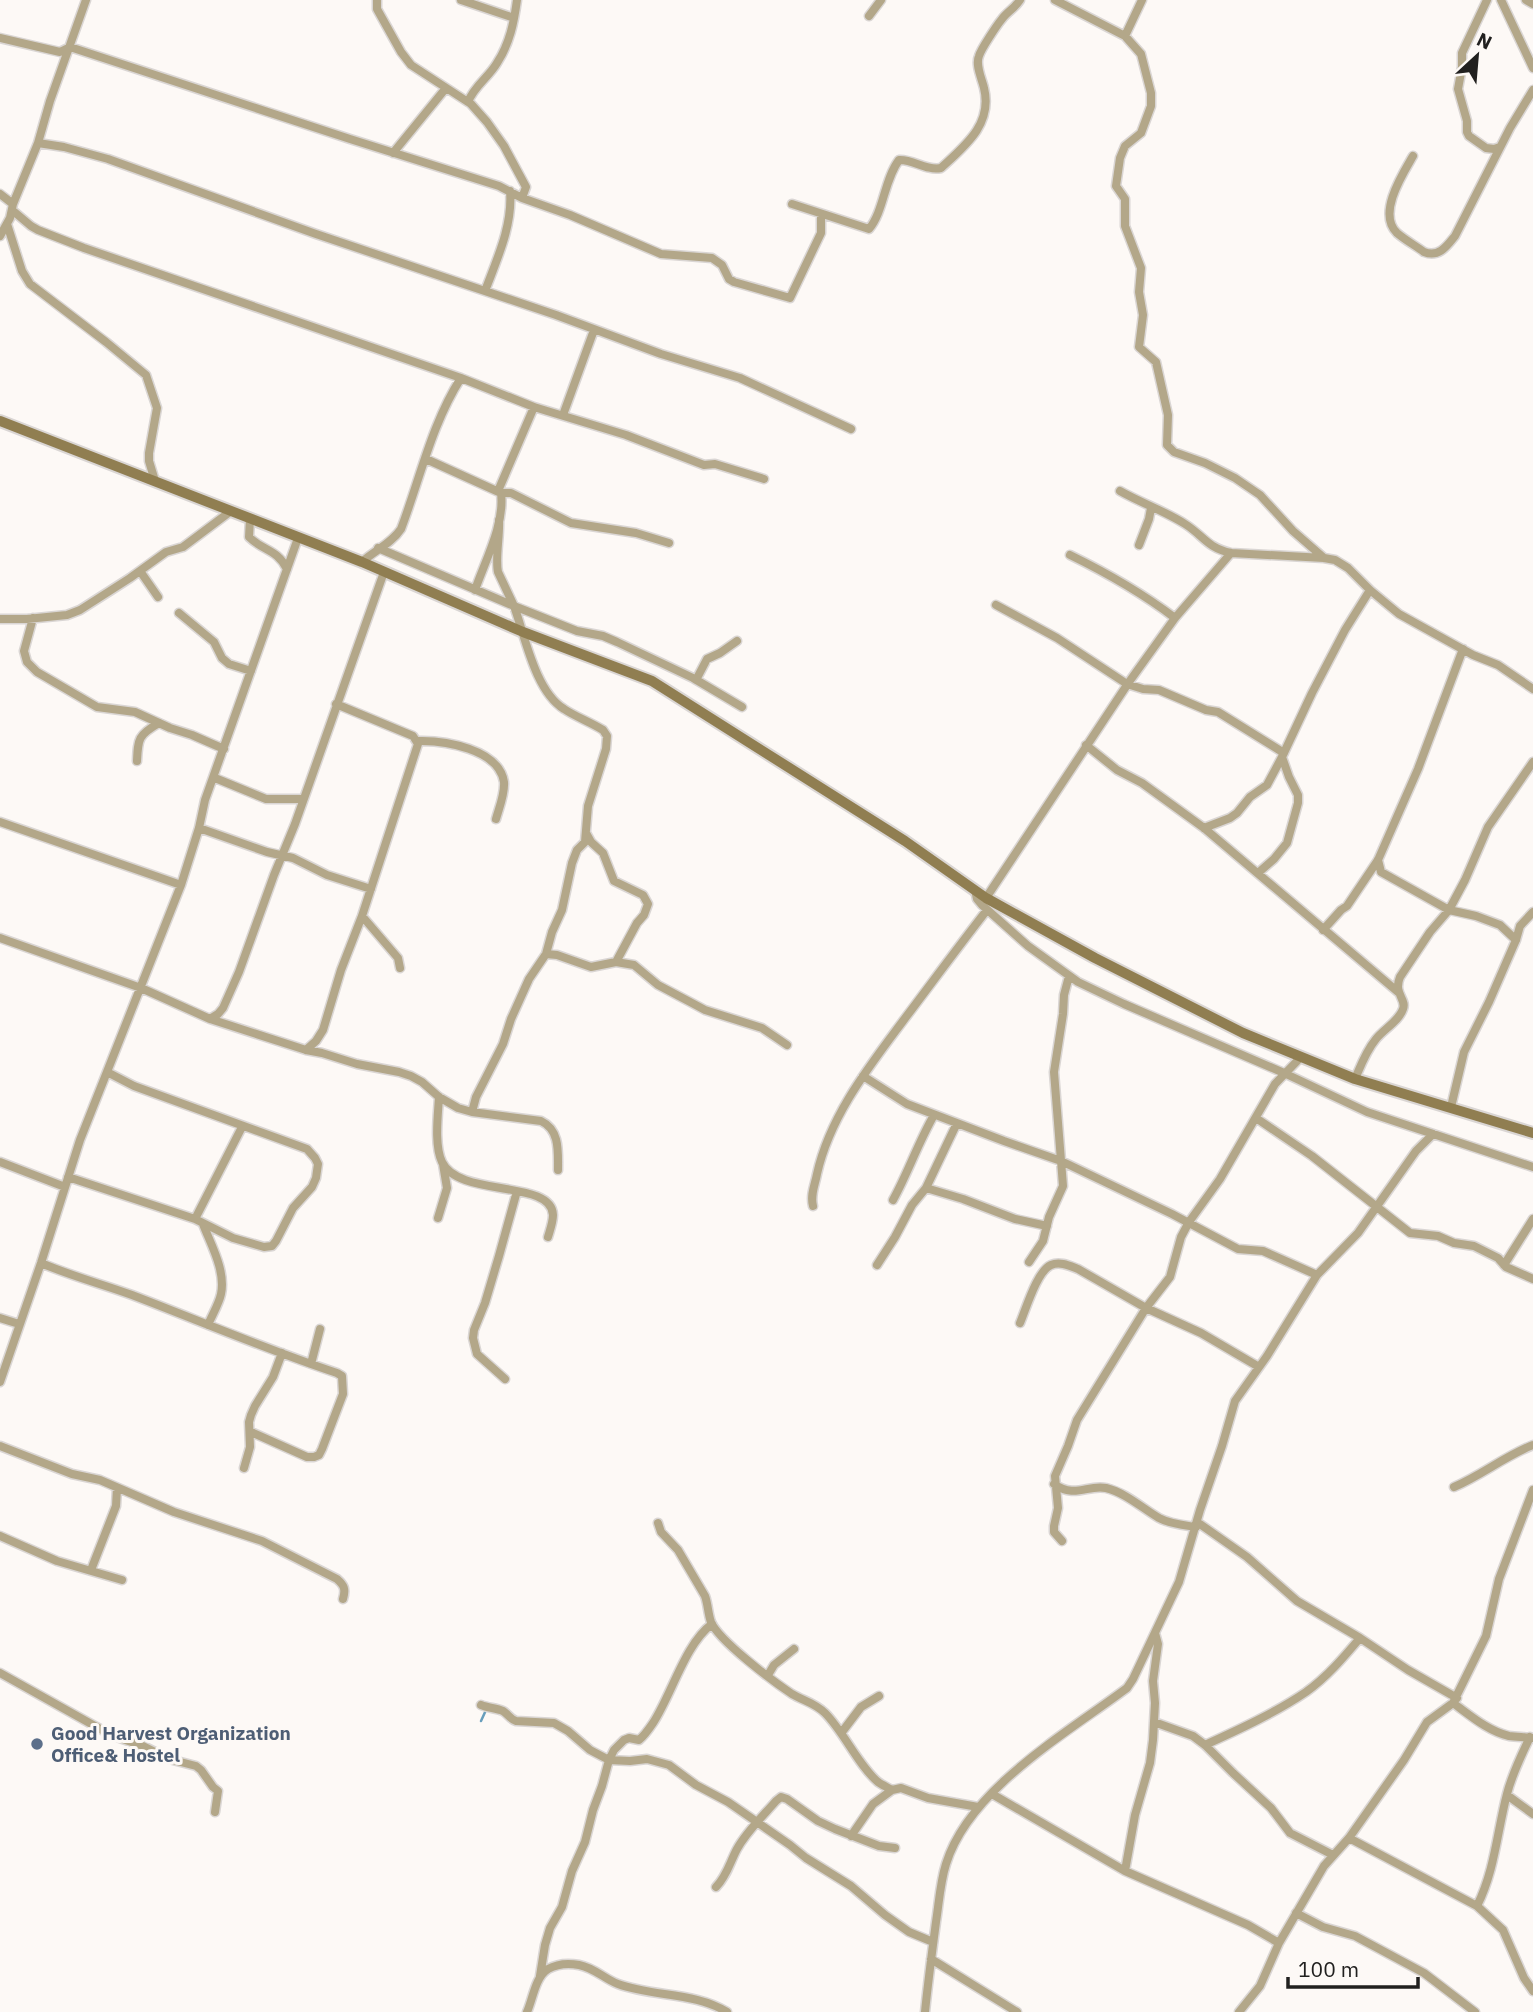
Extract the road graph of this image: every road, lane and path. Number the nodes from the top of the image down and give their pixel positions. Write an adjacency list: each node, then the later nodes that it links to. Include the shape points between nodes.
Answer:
1 (86, 0): 17 (street)
2 (377, 0): 19 (street, via 377,9 411,65)
3 (461, 0): 14 (street)
4 (517, 0): 14 (street)
5 (881, 0): 13 (street)
6 (1020, 0): 31 (street, via 979,56 987,98 980,128 941,168 899,160 869,229)
7 (1055, 0): 15 (street)
8 (1142, 0): 15 (street)
9 (1486, 0): 23 (street, via 1462,53 1458,89 1469,136 1486,148)
10 (1501, 0): 18 (street)
11 (1526, 0): 12 (street)
12 (1533, 4)
13 (869, 16)
14 (514, 18): 21 (street, via 498,62)
15 (1125, 36): 56 (street, via 1141,54 1151,106 1141,133 1125,146 1116,186 1125,199 1125,226 1140,265 1143,315 1139,347 1156,362 1168,415 1167,445 1260,495)
16 (0, 38): 17 (street, via 60,52)
17 (70, 47): 22 (street); 24 (street)
18 (1533, 68)
19 (446, 88): 21 (street); 24 (street)
20 (1533, 90): 23 (street)
21 (468, 102): 28 (street, via 504,145 526,187)
22 (38, 143): 30 (street); 34 (street, via 108,159)
23 (1500, 147): 25 (street, via 1455,236 1436,254 1395,231 1389,217)
24 (393, 153): 26 (street)
25 (1413, 156)
26 (510, 191): 28 (street); 34 (street, via 505,235)
27 (0, 194): 30 (street)
28 (522, 198): 31 (street, via 661,254 712,258 734,282 790,298 821,233)
29 (792, 204): 31 (street)
30 (13, 207): 32 (street); 36 (street, via 31,226 50,235)
31 (821, 214)
32 (7, 224): 33 (street); 43 (street, via 30,284 146,375 157,408 149,453)
33 (0, 236)
34 (485, 290): 35 (street)
35 (594, 330): 38 (street); 40 (street, via 740,378)
36 (461, 378): 37 (street); 41 (street)
37 (534, 407): 38 (street); 45 (street)
38 (563, 415): 42 (street, via 704,466 715,464)
39 (0, 422): 43 (main road)
40 (851, 429)
41 (426, 459): 45 (street); 53 (street, via 401,529 391,542)
42 (764, 479)
43 (155, 481): 47 (main road)
44 (1120, 491): 46 (street)
45 (500, 492): 49 (street); 51 (street, via 571,523)
46 (1152, 508): 52 (street); 54 (street, via 1186,524 1213,548)
47 (231, 511): 48 (main road); 59 (street, via 183,547 166,552)
48 (250, 519): 50 (main road); 58 (street, via 251,540 279,555)
49 (499, 520): 61 (street); 65 (street, via 496,566)
50 (298, 538): 57 (main road); 58 (street)
51 (669, 543)
52 (1139, 545)
53 (378, 548): 57 (street); 61 (street)
54 (1231, 554): 56 (street); 68 (street)
55 (1070, 555): 68 (street, via 1111,575)
56 (1324, 558): 62 (street, via 1348,568)
57 (362, 562): 60 (main road)
58 (287, 569): 73 (street)
59 (140, 571): 63 (street); 67 (street, via 67,615)
60 (384, 572): 70 (main road); 77 (street)
61 (475, 590): 65 (street)
62 (1370, 590): 72 (street, via 1399,614); 83 (street)
63 (158, 597)
64 (996, 605): 75 (street)
65 (514, 606): 70 (street); 74 (street, via 577,631 603,636)
66 (179, 613): 73 (street, via 214,642 229,664)
67 (33, 618): 69 (street); 79 (street, via 24,651 37,672 97,707 135,712)
68 (1175, 618): 75 (street)
69 (0, 619)
70 (523, 632): 92 (street, via 534,670 557,703 607,736 588,806); 98 (main road, via 652,681)
71 (737, 641): 74 (street, via 707,659)
72 (1463, 649): 76 (street); 94 (street)
73 (251, 671): 82 (street)
74 (696, 680): 78 (street)
75 (1127, 684): 81 (street); 83 (street, via 1159,690 1218,712)
76 (1533, 689)
77 (336, 704): 80 (street); 87 (street)
78 (742, 707)
79 (159, 723): 82 (street); 84 (street, via 139,738)
80 (417, 741): 88 (street, via 433,740 491,760 505,786); 97 (street)
81 (1086, 746): 91 (street); 99 (street)
82 (224, 749): 86 (street)
83 (1283, 755): 91 (street, via 1267,785 1237,813); 95 (street, via 1298,803 1287,844)
84 (137, 761)
85 (1533, 762): 101 (street, via 1488,827)
86 (215, 778): 87 (street, via 266,799); 90 (street)
87 (303, 799): 93 (street)
88 (496, 819)
89 (0, 822): 96 (street)
90 (199, 828): 93 (street); 96 (street)
91 (1204, 828): 95 (street)
92 (586, 833): 107 (street, via 572,863); 108 (street, via 603,853 614,881 643,895 648,904)
93 (282, 856): 97 (street); 113 (street, via 223,1008)
94 (1378, 860): 101 (street, via 1381,872); 104 (street, via 1347,906)
95 (1258, 873): 104 (street)
96 (181, 886): 111 (street)
97 (371, 889): 103 (street)
98 (975, 890): 99 (main road); 100 (street)
99 (986, 898): 116 (main road, via 1243,1033)
100 (987, 910): 110 (street); 119 (street)
101 (1449, 910): 106 (street, via 1500,925); 112 (street, via 1400,977)
102 (1533, 912): 106 (street, via 1520,926)
103 (362, 916): 109 (street, via 387,942); 115 (street, via 323,1030)
104 (1323, 930): 112 (street)
105 (0, 938): 111 (street)
106 (1516, 940): 122 (street, via 1464,1052)
107 (546, 954): 108 (street, via 591,967); 123 (street, via 529,979)
108 (616, 962): 114 (street, via 634,965 658,985 705,1010 762,1028)
109 (400, 968)
110 (1069, 976): 118 (street); 130 (street, via 1054,1072)
111 (141, 988): 113 (street); 117 (street)
112 (1398, 992): 120 (street, via 1404,1009 1377,1038)
113 (210, 1018): 115 (street)
114 (787, 1045)
115 (306, 1050): 121 (street, via 399,1072 422,1082)
116 (1301, 1057): 118 (street); 120 (main road)
117 (107, 1072): 127 (street); 135 (street)
118 (1284, 1073): 125 (street); 129 (street, via 1367,1112)
119 (863, 1076): 124 (street, via 906,1104); 140 (street, via 827,1142)
120 (1355, 1079): 122 (main road)
121 (439, 1097): 123 (street); 132 (street, via 437,1123)
122 (1451, 1107): 128 (main road)
123 (472, 1112): 134 (street, via 546,1123 554,1131)
124 (934, 1115): 126 (street); 139 (street)
125 (1256, 1118): 141 (street); 145 (street)
126 (957, 1123): 130 (street); 137 (street)
127 (242, 1126): 144 (street); 144 (street, via 307,1149 317,1164 312,1187 293,1208 271,1246 252,1245)
128 (1533, 1133)
129 (1433, 1134): 133 (street); 141 (street)
130 (1061, 1161): 145 (street); 146 (street, via 1063,1186)
131 (0, 1162): 136 (street)
132 (443, 1164): 138 (street, via 462,1179); 142 (street, via 447,1188)
133 (1533, 1167)
134 (558, 1170)
135 (68, 1177): 136 (street); 144 (street)
136 (65, 1187): 149 (street)
137 (926, 1188): 146 (street); 150 (street)
138 (517, 1191): 147 (street, via 549,1204 553,1215); 163 (street, via 473,1338 477,1354)
139 (893, 1200)
140 (813, 1206)
141 (1376, 1206): 151 (street, via 1410,1233 1468,1244); 152 (street)
142 (438, 1218)
143 (1533, 1219): 151 (street)
144 (199, 1222): 158 (street, via 218,1261 222,1285)
145 (1189, 1222): 152 (street, via 1238,1249 1263,1251); 154 (street, via 1170,1277)
146 (1047, 1226): 148 (street)
147 (548, 1237)
148 (1029, 1262)
149 (41, 1263): 157 (street); 158 (street)
150 (877, 1265)
151 (1504, 1265): 153 (street)
152 (1317, 1275): 162 (street)
153 (1533, 1279)
154 (1146, 1308): 156 (street, via 1078,1269 1057,1264 1038,1279); 162 (street); 169 (street, via 1077,1420)
155 (0, 1318): 157 (street)
156 (1020, 1323)
157 (19, 1324): 164 (street)
158 (208, 1325): 160 (street)
159 (320, 1329): 161 (street)
160 (282, 1353): 161 (street); 165 (street, via 255,1406)
161 (311, 1364): 165 (street, via 342,1376 344,1385 319,1455 307,1457)
162 (1259, 1367): 174 (street, via 1235,1401)
163 (505, 1379)
164 (0, 1382)
165 (251, 1432): 168 (street)
166 (0, 1446): 171 (street)
167 (1533, 1446): 170 (street)
168 (244, 1468)
169 (1054, 1484): 174 (street, via 1072,1491 1110,1489 1158,1518); 176 (street, via 1058,1508 1054,1532)
170 (1454, 1487)
171 (117, 1488): 177 (street, via 116,1506); 179 (street, via 279,1549 337,1579 343,1584)
172 (1533, 1490): 187 (street, via 1499,1579 1486,1636)
173 (658, 1523): 180 (street, via 705,1596)
174 (1196, 1525): 181 (street); 182 (street, via 1247,1557 1297,1601)
175 (0, 1536): 177 (street, via 57,1562)
176 (1062, 1541)
177 (91, 1570): 178 (street)
178 (122, 1580)
179 (343, 1599)
180 (712, 1625): 185 (street); 193 (street, via 689,1654 646,1734 639,1740 624,1740)
181 (1155, 1633): 189 (street); 195 (street, via 1127,1688)
182 (1360, 1639): 187 (street); 192 (street, via 1307,1691)
183 (794, 1648): 185 (street)
184 (0, 1673): 198 (street, via 111,1735 201,1770 218,1791)
185 (768, 1675): 190 (street, via 814,1703)
186 (879, 1696): 190 (street, via 861,1707)
187 (1455, 1700): 191 (street, via 1492,1730); 202 (street, via 1427,1722)
188 (481, 1705): 193 (street, via 516,1721 554,1723)
189 (1154, 1722): 192 (street); 205 (street, via 1150,1763)
190 (842, 1732): 194 (street, via 871,1774)
191 (1531, 1738): 196 (street)
192 (1205, 1745): 204 (street, via 1271,1808 1290,1833)
193 (609, 1760): 200 (street, via 647,1759 669,1765); 212 (street, via 585,1842 550,1928)
194 (892, 1790): 197 (street, via 901,1788); 201 (street, via 873,1804)
195 (992, 1794): 197 (street); 205 (street)
196 (1507, 1795): 199 (street); 207 (street, via 1492,1869)
197 (978, 1807): 209 (street, via 946,1863)
198 (215, 1812)
199 (1533, 1814)
200 (758, 1824): 201 (street, via 781,1797); 206 (street, via 737,1849); 209 (street, via 851,1886 909,1933)
201 (851, 1836): 203 (street)
202 (1349, 1839): 204 (street); 207 (street)
203 (895, 1848)
204 (1333, 1855): 208 (street)
205 (1125, 1871): 210 (street)
206 (716, 1888)
207 (1477, 1906): 213 (street, via 1503,1930)
208 (1296, 1913): 210 (street); 219 (street, via 1355,1936 1424,1973)
209 (933, 1942): 211 (street)
210 (1279, 1943): 218 (street, via 1260,1986)
211 (930, 1959): 216 (street); 217 (street)
212 (540, 1976): 214 (street); 215 (street, via 560,1965 578,1964 615,1983 700,2000)
213 (1533, 1991)
214 (527, 2012)
215 (727, 2012)
216 (925, 2012)
217 (1017, 2012)
218 (1239, 2012)
219 (1475, 2012)

